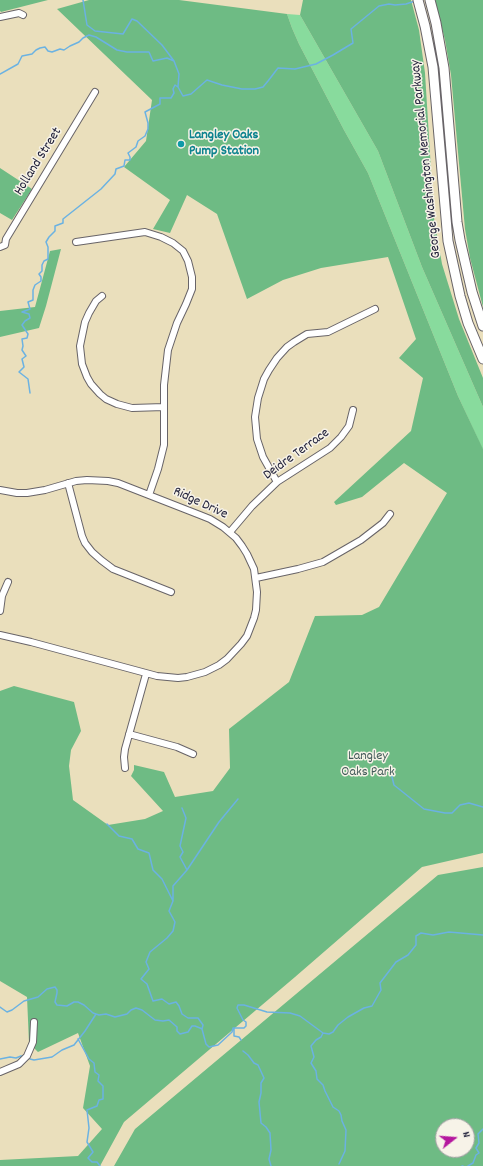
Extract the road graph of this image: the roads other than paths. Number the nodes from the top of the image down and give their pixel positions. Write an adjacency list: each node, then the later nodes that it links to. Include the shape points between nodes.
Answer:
1 (418, 0): 11 (highway, George Washington Memorial Parkway, via 433,67 448,241 468,323)
2 (430, 0): 10 (highway, George Washington Memorial Parkway, via 444,68 460,240)
3 (23, 15): 4 (street, via 19,13)
4 (0, 17)
5 (95, 92): 7 (street, Holland Street)
6 (76, 242): 12 (street, via 145,232 166,238 182,251 188,261 192,282 190,294 168,350)
7 (2, 246)
8 (102, 296): 12 (street, via 96,301 85,322 80,346 82,364 87,377 100,394 117,404 132,408)
9 (375, 308): 15 (street, via 328,332 307,334 287,347 269,370 258,398 255,417 261,453)
10 (483, 326)
11 (483, 359)
12 (164, 407): 17 (street, via 163,451)
13 (353, 410): 15 (street, Deidre Terrace, via 349,426 330,448)
14 (68, 482): 16 (street, Ridge Drive, via 36,492 17,493); 17 (street, Ridge Drive, via 108,481); 22 (street, via 82,536 92,552 113,569)
15 (277, 482): 19 (street, Deidre Terrace)
16 (0, 490)
17 (149, 495): 19 (street, Ridge Drive, via 210,519)
18 (390, 514): 20 (street, via 383,523 361,540 323,562)
19 (230, 532): 20 (street, Ridge Drive, via 247,554)
20 (256, 578): 25 (street, Ridge Drive, via 257,600 254,618 241,644 228,659 211,670 188,677 169,678)
21 (8, 582): 23 (street, via 2,596)
22 (171, 592)
23 (0, 611)
24 (0, 635): 25 (street, Ridge Drive)
25 (146, 674): 26 (street)
26 (129, 734): 27 (street); 28 (street, via 124,756)
27 (193, 754)
28 (125, 768)
29 (34, 1022): 30 (street, via 33,1042 27,1056 19,1064)
30 (0, 1072)

